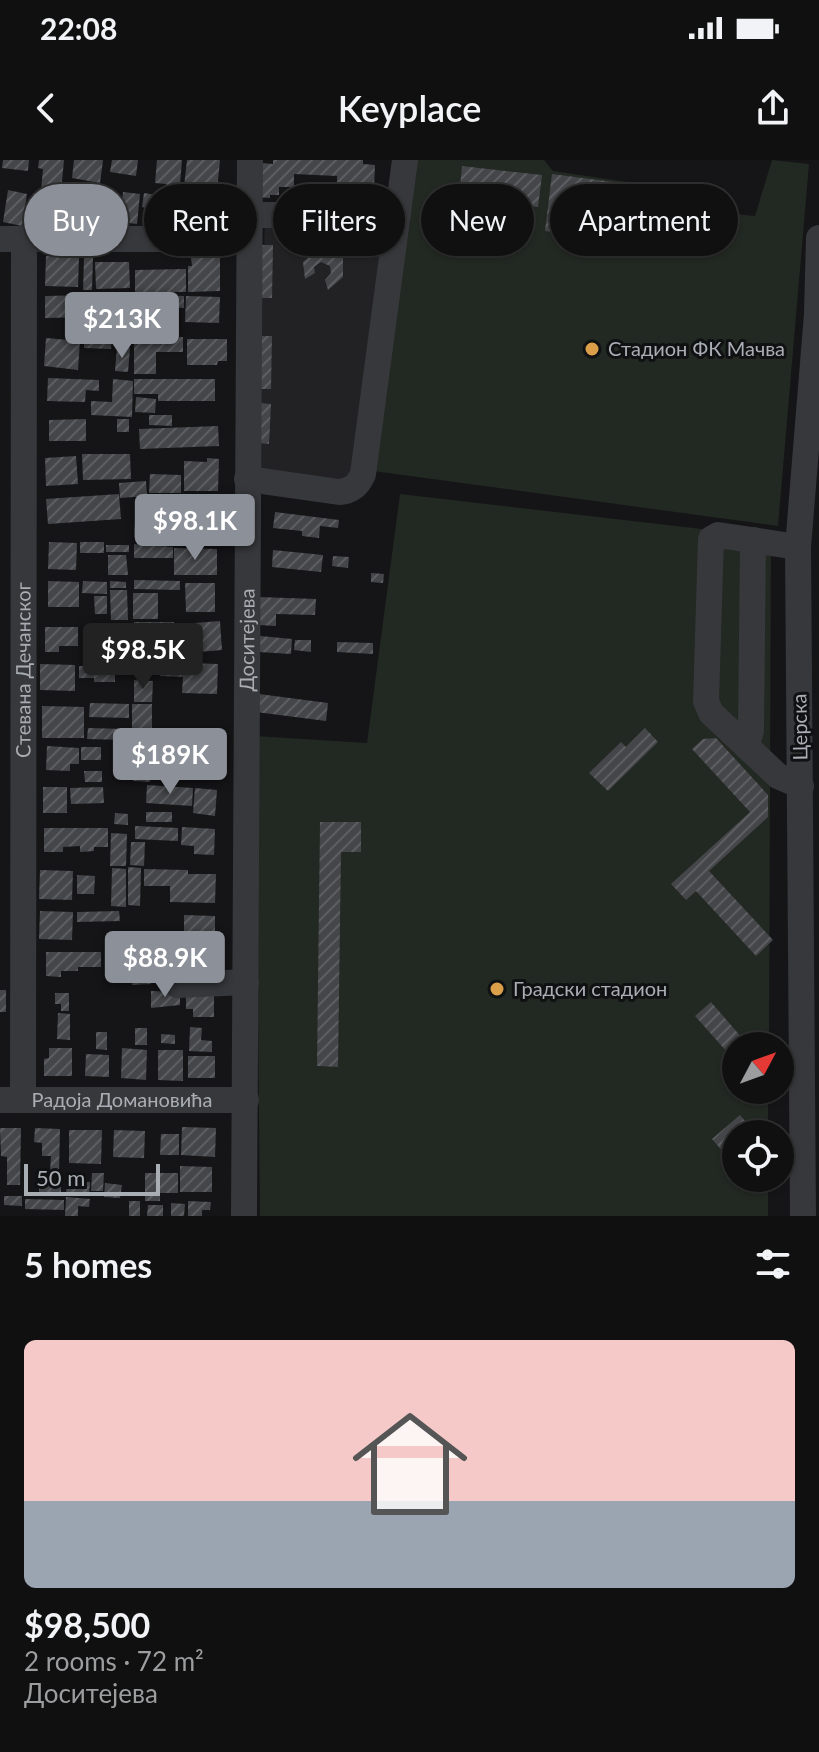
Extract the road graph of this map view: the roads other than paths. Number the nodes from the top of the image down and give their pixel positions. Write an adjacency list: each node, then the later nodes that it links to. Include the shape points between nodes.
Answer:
1 (250, 160): 3 (street, Доситејева)
2 (405, 160): 4 (street)
3 (250, 184)
4 (402, 184)
5 (144, 232): 7 (street)
6 (819, 238): 10 (street, Церска)
7 (12, 239): 19 (street, Стевана Дечанског)
8 (249, 256): 11 (street, Доситејева)
9 (392, 256): 11 (street, via 360,481 339,492)
10 (818, 314): 12 (street, Церска)
11 (247, 479): 17 (street, Доситејева)
12 (810, 517): 14 (street, Церска)
13 (753, 540): 14 (street); 15 (street, via 751,731); 15 (street, via 718,535 711,539 710,553 706,701 711,713)
14 (798, 547): 16 (street, Церска)
15 (746, 746): 16 (street, via 778,776)
16 (801, 786): 22 (street, Церска)
17 (246, 982): 18 (street); 20 (street, Доситејева)
18 (177, 985)
19 (11, 1100): 20 (street, Радоја Домановића)
20 (246, 1100): 21 (street, Доситејева)
21 (244, 1216)
22 (803, 1216)

